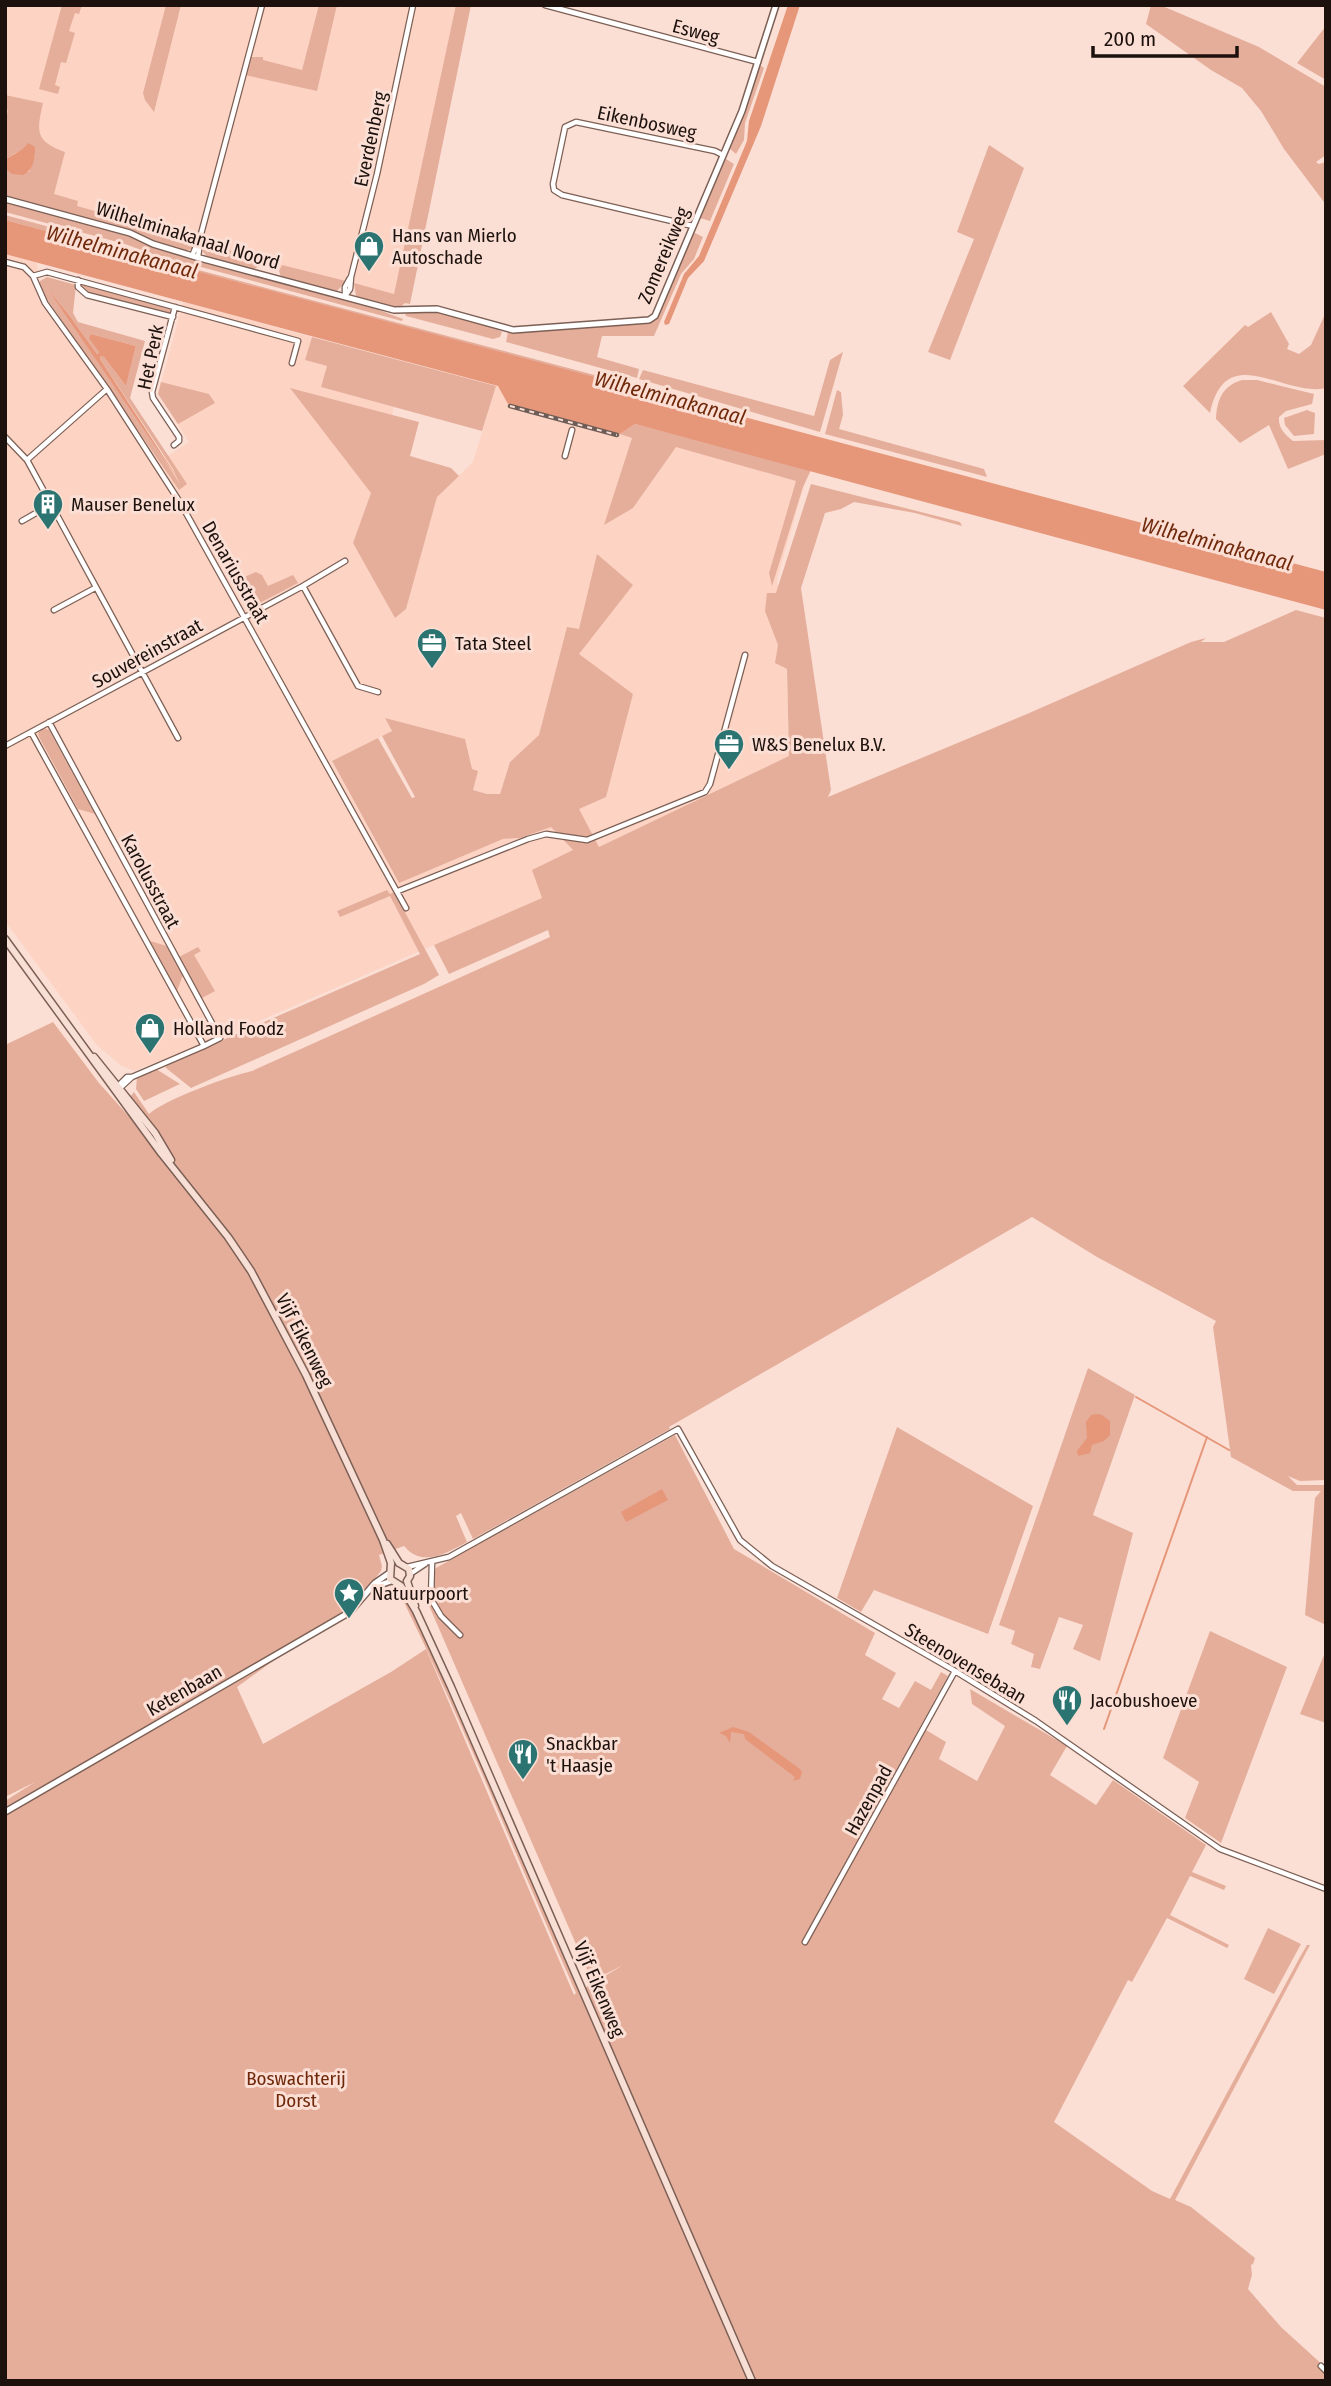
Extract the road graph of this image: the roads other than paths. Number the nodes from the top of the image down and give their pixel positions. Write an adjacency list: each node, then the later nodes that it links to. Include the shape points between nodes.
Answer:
1 (261, 5): 9 (street)
2 (413, 5): 13 (street, Everdenberg)
3 (545, 5): 5 (street, Esweg)
4 (776, 5): 5 (street, Zomereikweg)
5 (758, 62): 6 (street, Zomereikweg)
6 (723, 155): 8 (street, Zomereikweg); 8 (street, Eikenbosweg, via 576,122 565,127 554,190)
7 (5, 199): 9 (street, Wilhelminakanaal Noord, via 130,233)
8 (693, 226): 14 (street, Zomereikweg, via 655,316 649,320 513,330 437,309 401,311)
9 (195, 257): 13 (street, Wilhelminakanaal Noord)
10 (5, 262): 11 (street, via 24,267)
11 (33, 276): 12 (street, via 47,272); 18 (street, Denariusstraat, via 45,303)
12 (78, 280): 15 (street); 16 (street, via 78,287 87,295)
13 (345, 296): 14 (street, Wilhelminakanaal Noord)
14 (362, 301)
15 (175, 307): 16 (street, Het Perk); 17 (street, via 299,341)
16 (173, 317): 21 (street, Het Perk, via 152,392 179,437)
17 (292, 363)
18 (107, 389): 23 (street); 30 (street, Denariusstraat)
19 (572, 430): 22 (street)
20 (5, 437): 23 (street)
21 (174, 445)
22 (565, 456)
23 (27, 460): 24 (street)
24 (50, 505): 25 (street); 28 (street)
25 (22, 520)
26 (345, 561): 27 (street, Souvereinstraat)
27 (303, 586): 30 (street, Souvereinstraat); 33 (street, via 358,686)
28 (95, 588): 29 (street); 32 (street)
29 (54, 610)
30 (245, 616): 32 (street, Souvereinstraat); 38 (street, Denariusstraat)
31 (745, 656): 38 (street, via 705,792 587,841 541,834)
32 (141, 672): 34 (street, Souvereinstraat); 36 (street)
33 (378, 691)
34 (49, 722): 35 (street, Souvereinstraat); 41 (street, Karolusstraat, via 220,1038)
35 (31, 732): 37 (street, Souvereinstraat); 41 (street, Karolusstraat)
36 (178, 738)
37 (5, 746)
38 (398, 891): 39 (street, Denariusstraat)
39 (407, 908)
40 (5, 939): 42 (main road, Vijf Eikenweg)
41 (204, 1045): 42 (street, via 132,1077)
42 (118, 1088): 43 (main road, Vijf Eikenweg, via 228,1237 266,1297)
43 (383, 1539): 45 (main road, Vijf Eikenweg); 47 (main road, Vijf Eikenweg)
44 (431, 1562): 46 (street); 51 (street, via 431,1599); 52 (street, Steenovensebaan, via 449,1557 678,1429 748,1549)
45 (399, 1563): 46 (main road); 47 (main road)
46 (409, 1570): 48 (main road)
47 (390, 1574): 49 (main road); 53 (street, Ketenbaan, via 350,1612)
48 (407, 1581): 49 (main road); 50 (main road, Vijf Eikenweg)
49 (399, 1584): 50 (main road, Vijf Eikenweg)
50 (416, 1611): 56 (main road, Vijf Eikenweg)
51 (460, 1634)
52 (955, 1671): 54 (street, Steenovensebaan, via 1067,1741 1220,1849); 55 (street, Hazenpad)
53 (5, 1812)
54 (1326, 1889)
55 (805, 1942)
56 (752, 2381)

